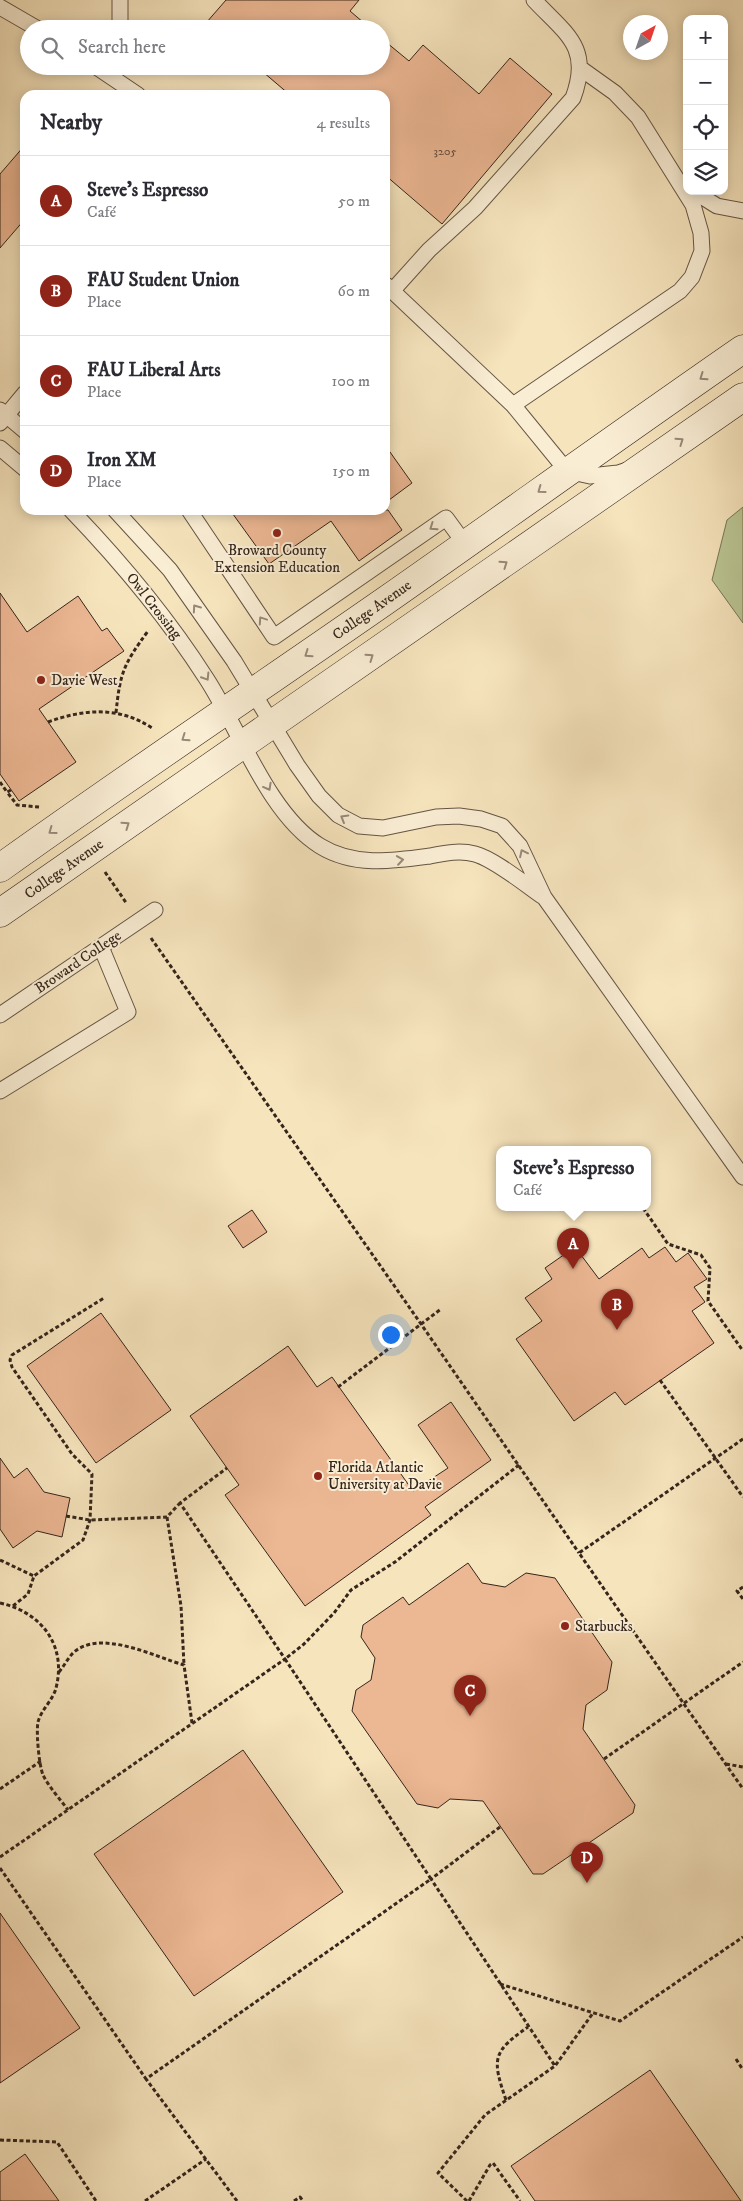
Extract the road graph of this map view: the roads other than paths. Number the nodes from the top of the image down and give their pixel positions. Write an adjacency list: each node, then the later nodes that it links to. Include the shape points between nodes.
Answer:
1 (120, 0): 5 (lane)
2 (534, 0): 6 (lane, via 573,41 580,58)
3 (0, 7): 4 (lane)
4 (22, 20)
5 (120, 20)
6 (580, 68): 11 (lane, via 615,93 638,117); 15 (lane, via 574,98 474,208)
7 (108, 75): 9 (lane)
8 (120, 75): 9 (lane)
9 (120, 83): 10 (lane)
10 (130, 90)
11 (683, 185)
12 (688, 195): 20 (lane, via 701,233 702,251 692,277 680,291)
13 (699, 195): 14 (lane, via 717,206)
14 (743, 211)
15 (390, 286)
16 (390, 288): 20 (lane)
17 (743, 349): 26 (street, College Avenue, one-way to 26)
18 (743, 397): 24 (street, College Avenue, one-way to 18)
19 (20, 398): 21 (lane)
20 (513, 405): 26 (lane)
21 (2, 416): 22 (lane)
22 (20, 428)
23 (0, 448): 25 (lane)
24 (649, 463): 26 (lane, via 618,474 590,476); 33 (street, College Avenue, one-way to 24)
25 (20, 465)
26 (567, 471): 30 (street, College Avenue, one-way to 30)
27 (76, 515): 32 (lane, Owl Crossing, one-way to 32, via 150,597)
28 (120, 515): 31 (lane, one-way to 28, via 170,570)
29 (192, 515): 30 (lane, one-way to 29, via 446,518 274,637)
30 (465, 544): 31 (street, College Avenue, one-way to 31)
31 (252, 692): 32 (street, College Avenue); 33 (lane)
32 (225, 710): 34 (lane, Owl Crossing); 35 (street, College Avenue, one-way to 35)
33 (273, 725): 34 (street, College Avenue); 36 (lane, one-way to 33, via 520,846 502,826 459,816 436,817 383,828 359,826 338,815 319,796)
34 (244, 744): 36 (lane, Owl Crossing, one-way to 36, via 273,797 298,828 319,846 340,856 367,862 392,862 457,852 477,854); 38 (street, College Avenue, one-way to 34)
35 (0, 868)
36 (544, 897): 42 (lane)
37 (155, 910): 39 (lane, Broward College)
38 (0, 913)
39 (101, 946): 40 (lane, Broward College); 41 (lane, via 128,1012)
40 (0, 1015)
41 (0, 1091)
42 (743, 1177)

